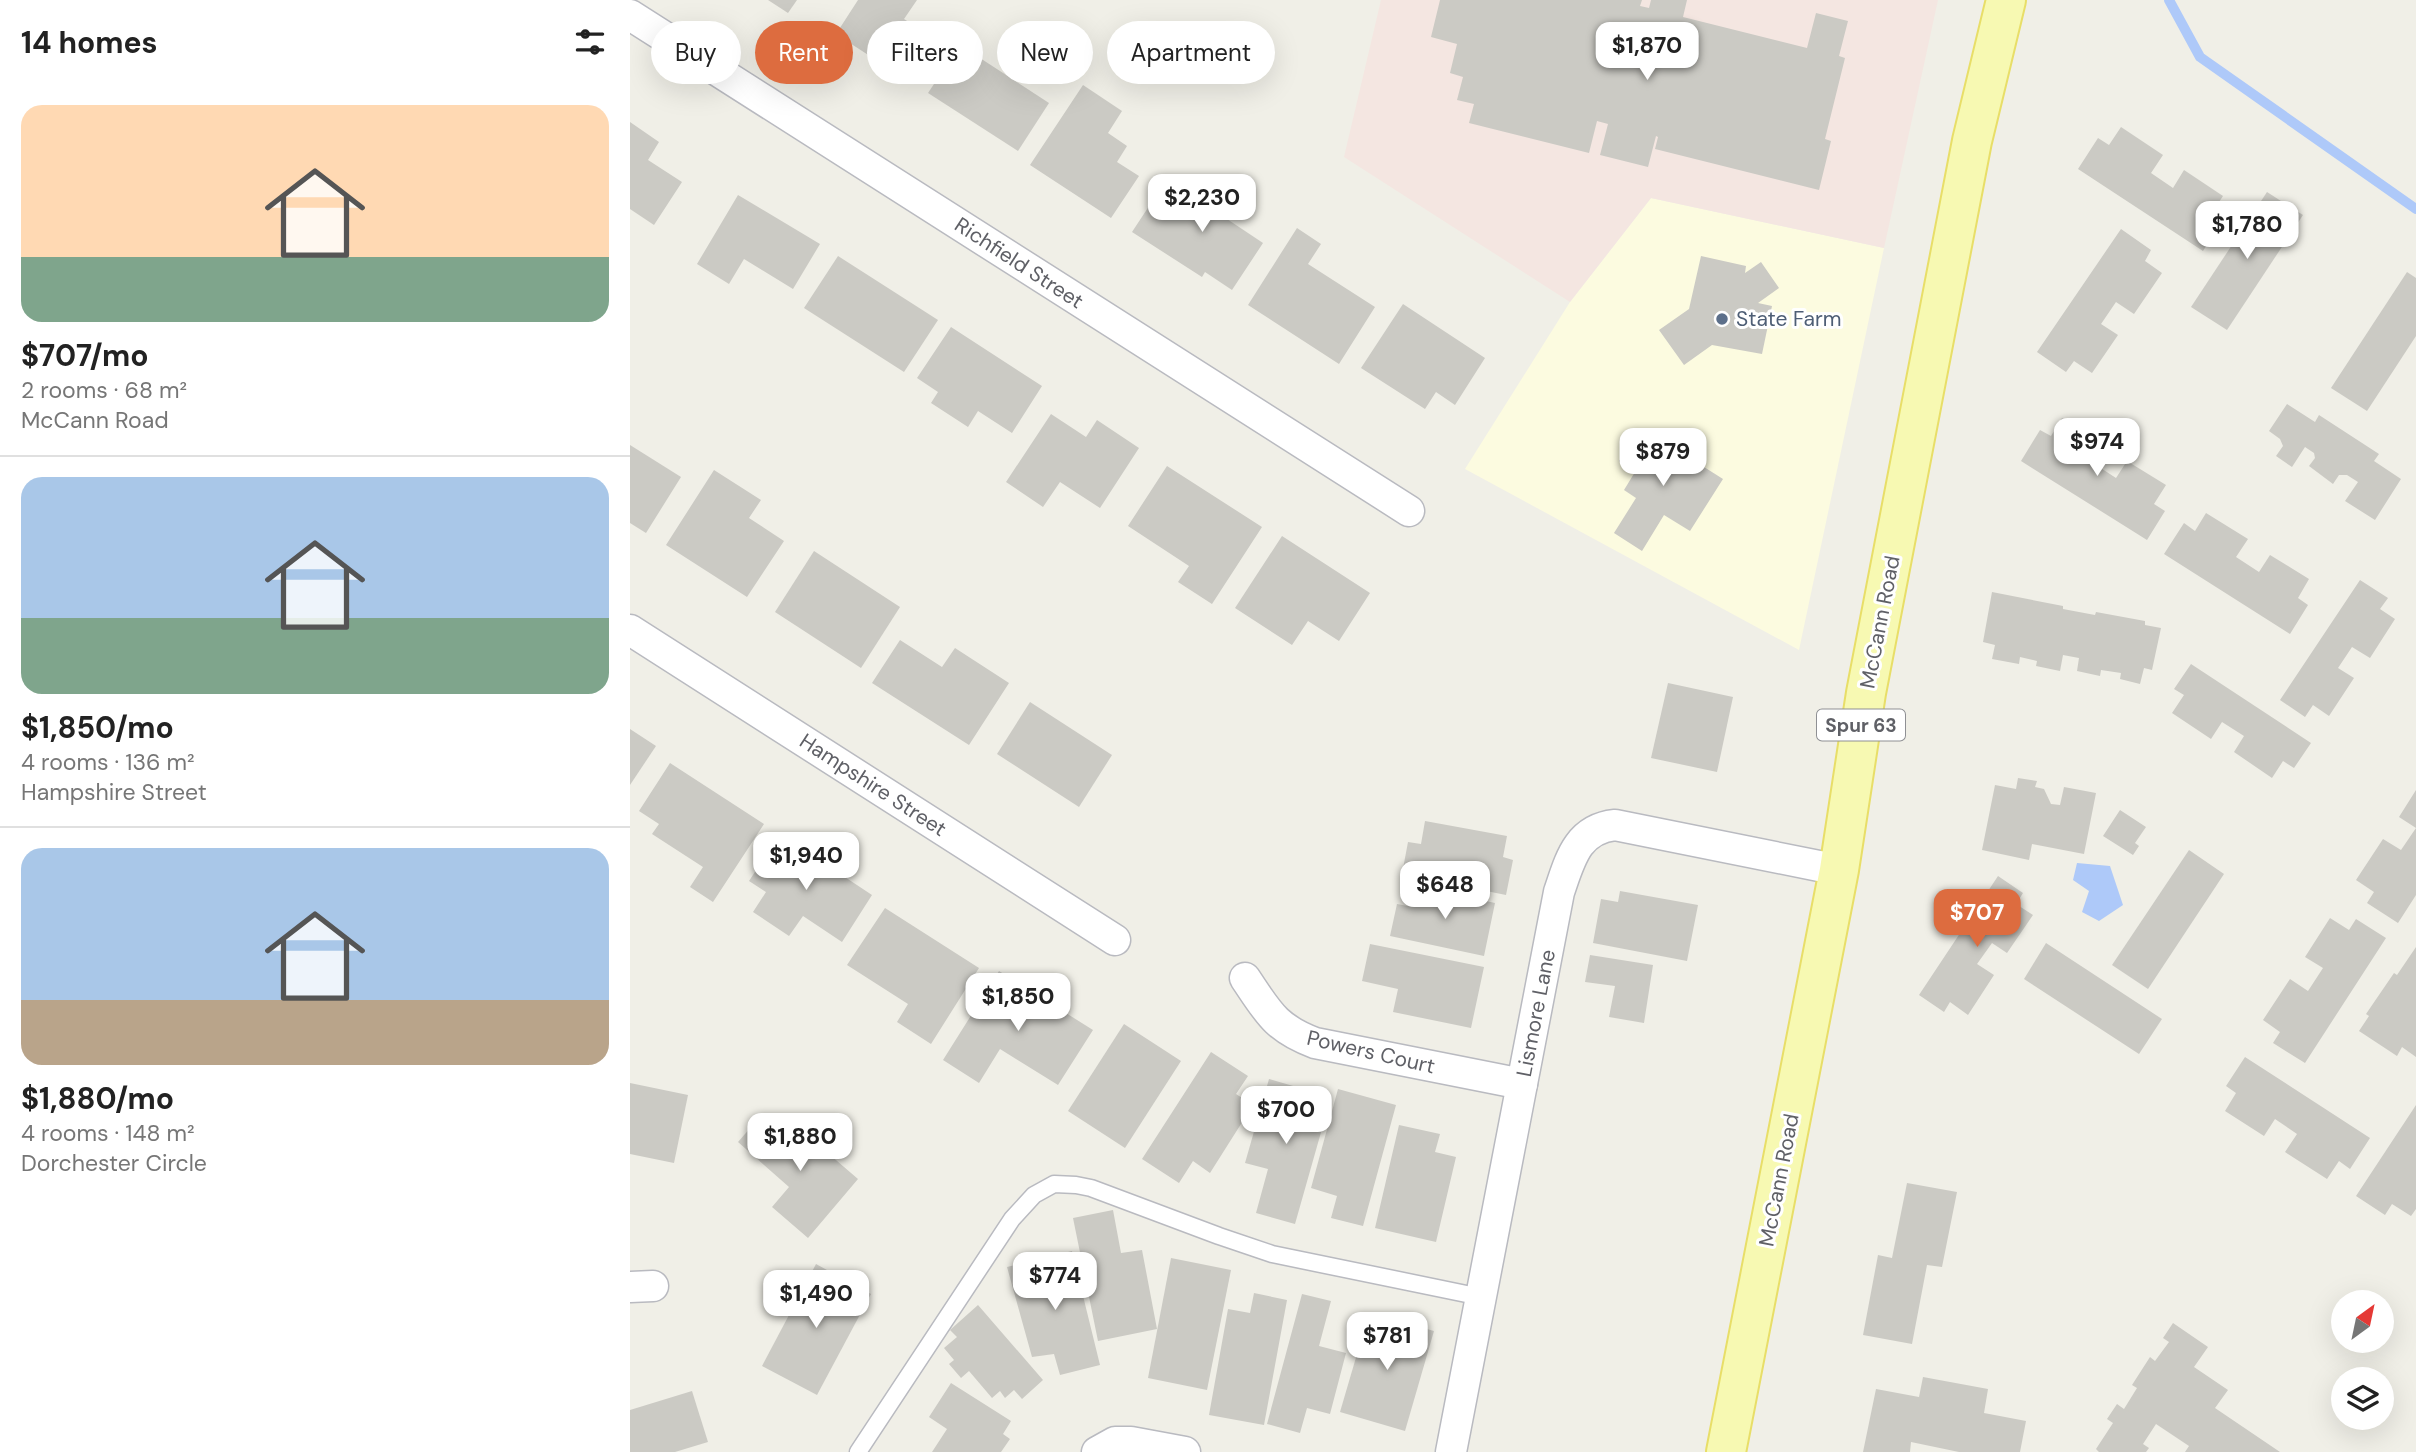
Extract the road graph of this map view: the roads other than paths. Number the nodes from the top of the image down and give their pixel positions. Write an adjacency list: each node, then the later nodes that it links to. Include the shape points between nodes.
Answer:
1 (2006, 0): 5 (main road, McCann Road / Spur 63, via 1969,154 1866,693)
2 (630, 15): 3 (street, Richfield Street)
3 (1409, 511)
4 (630, 630): 6 (street, Hampshire Street)
5 (1839, 870): 8 (street, Lismore Lane, via 1615,825 1592,831 1573,855 1559,891); 14 (main road, McCann Road / Spur 63)
6 (1115, 940)
7 (1245, 978): 8 (street, Powers Court, via 1272,1019 1315,1043)
8 (1522, 1084): 9 (street, Lismore Lane)
9 (1481, 1297): 10 (lane, via 1249,1248 1091,1188 1054,1184 1034,1195 1000,1234); 13 (street, Lismore Lane)
10 (859, 1452)
11 (1097, 1452): 12 (street, via 1115,1442 1131,1442)
12 (1185, 1452)
13 (1451, 1452)
14 (1726, 1452)

